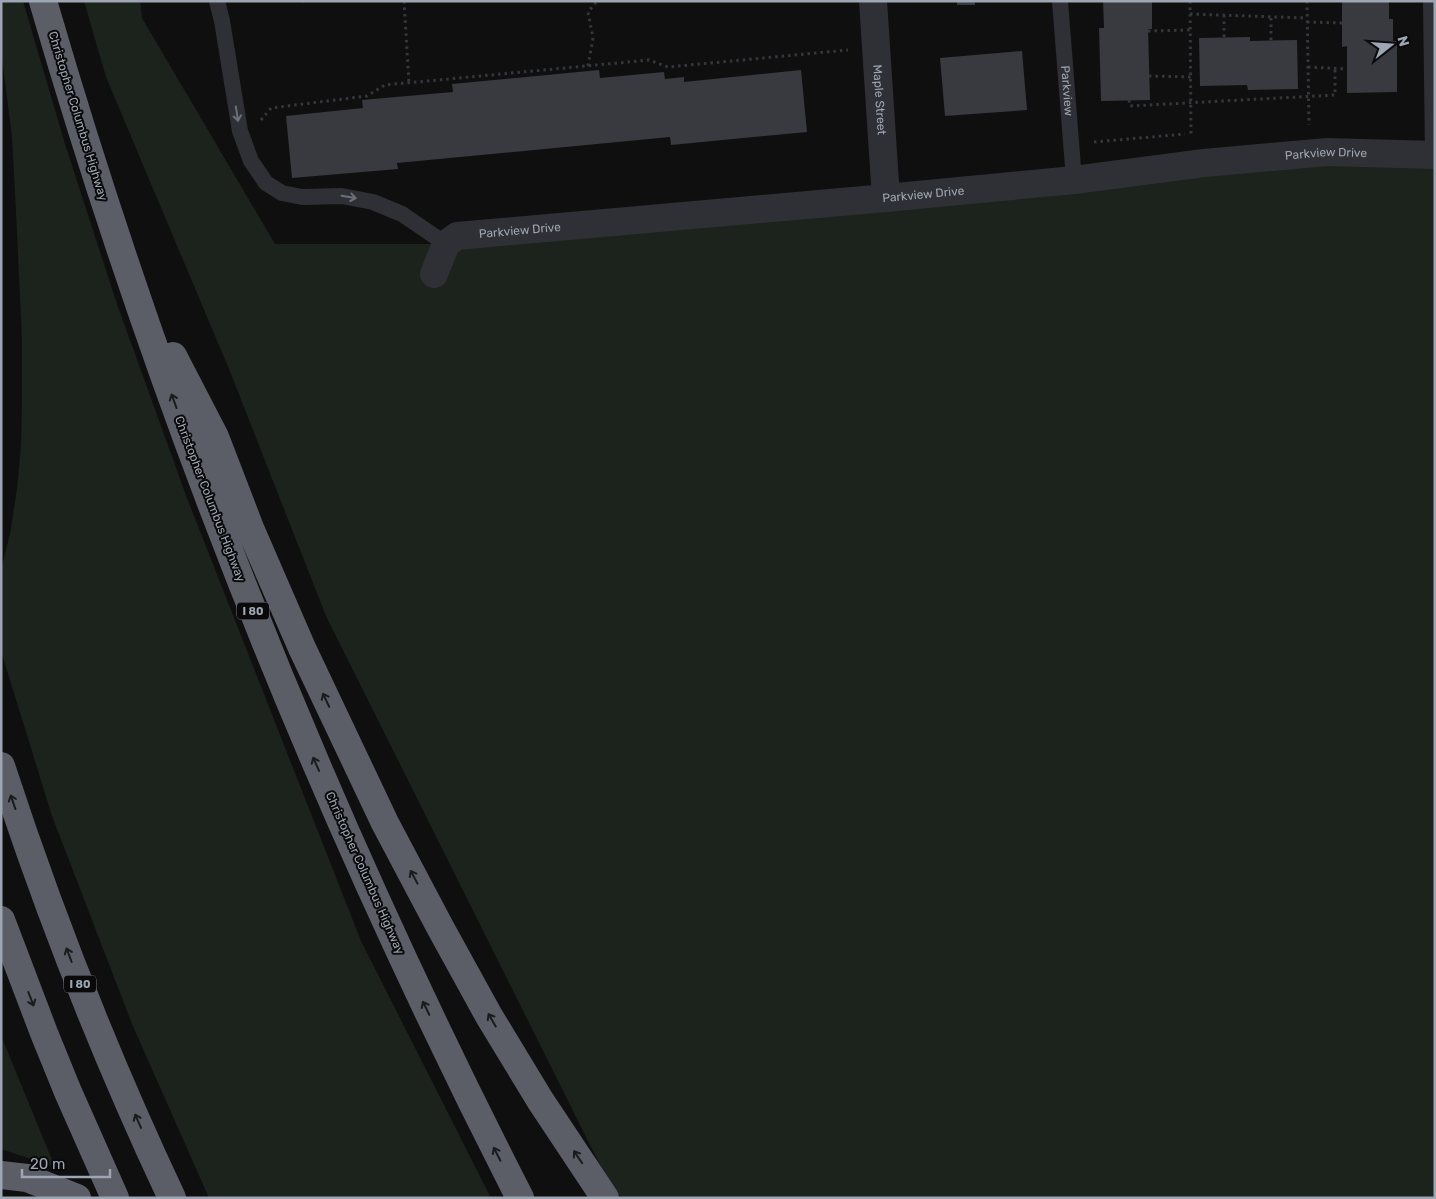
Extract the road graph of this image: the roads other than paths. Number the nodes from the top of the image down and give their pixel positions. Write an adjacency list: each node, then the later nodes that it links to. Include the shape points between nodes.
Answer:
1 (43, 1): 10 (highway, Christopher Columbus Highway / I 80)
2 (217, 1): 9 (lane, one-way to 9, via 240,131 252,161 266,183 282,193 302,197 342,196 373,202 402,214)
3 (873, 1): 8 (street, Maple Street)
4 (1060, 1): 7 (lane, Parkview)
5 (1431, 1): 6 (lane)
6 (1434, 155): 7 (street, Parkview Drive, via 1327,152 1204,163)
7 (1074, 180): 8 (street, Parkview Drive)
8 (886, 198): 9 (street, Parkview Drive, via 457,236)
9 (446, 244): 11 (street)
10 (128, 269): 18 (highway, Christopher Columbus Highway / I 80, one-way to 10, via 420,996 301,729 210,501); 19 (highway, one-way to 10, via 509,1049 410,871 302,648 214,437)
11 (434, 274)
12 (1, 766): 17 (highway, I 80, one-way to 12, via 73,966)
13 (1, 920): 16 (highway, one-way to 16, via 68,1092)
14 (14, 1177): 15 (highway)
15 (77, 1198)
16 (115, 1198)
17 (172, 1198)
18 (520, 1198)
19 (605, 1198)

